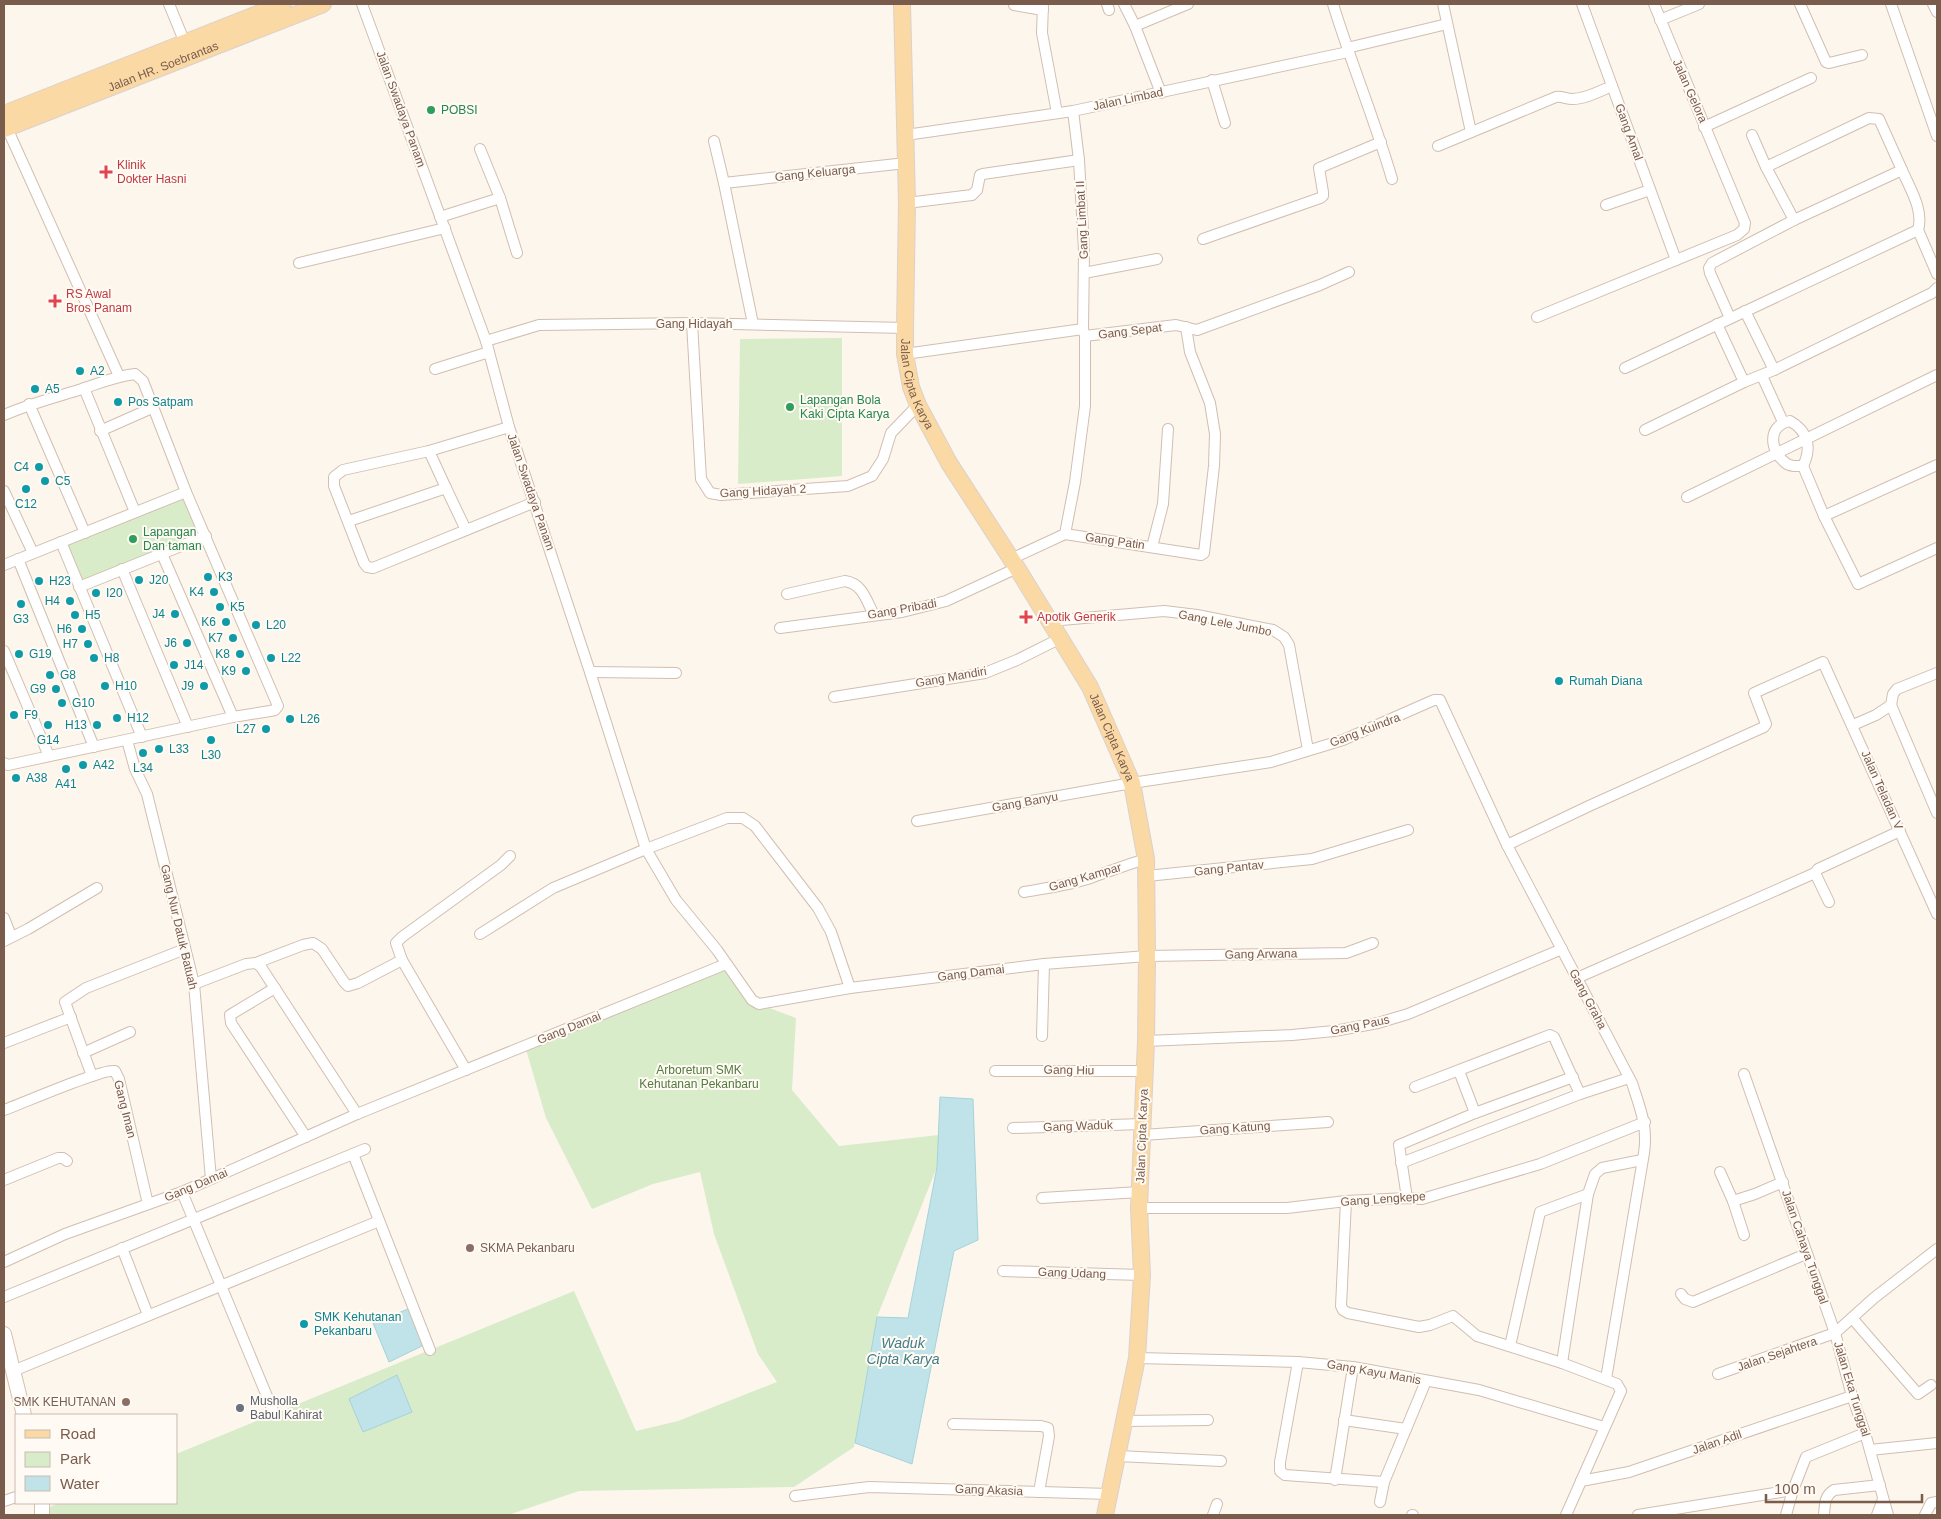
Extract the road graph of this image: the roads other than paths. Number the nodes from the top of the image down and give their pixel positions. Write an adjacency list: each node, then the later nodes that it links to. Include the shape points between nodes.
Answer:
1 (169, 4): 22 (street)
2 (283, 4): 22 (main road, Jalan HR. Soebrantas)
3 (323, 4): 27 (main road, Jalan HR. Soebrantas)
4 (362, 4): 53 (street, Jalan Swadaya Panam)
5 (902, 4): 36 (main road, Jalan Cipta Karya)
6 (1124, 4): 21 (street)
7 (1188, 4): 21 (street)
8 (1333, 4): 23 (street)
9 (1443, 4): 20 (street)
10 (1582, 4): 28 (street, Gang Amal)
11 (1654, 4): 19 (street, Jalan Gelora)
12 (1699, 4): 19 (street)
13 (1800, 4): 24 (street, via 1826,62)
14 (1891, 4): 38 (street)
15 (1933, 4): 18 (street)
16 (1014, 6): 17 (street)
17 (1043, 7): 31 (street, via 1042,33)
18 (1937, 12)
19 (1660, 20): 34 (street, Jalan Gelora)
20 (1447, 24): 23 (street, Jalan Limbad); 35 (street)
21 (1135, 26): 29 (street)
22 (185, 43): 27 (main road, Jalan HR. Soebrantas)
23 (1348, 50): 26 (street, Jalan Limbad); 40 (street)
24 (1862, 55)
25 (1811, 78): 34 (street, Jalan Gelora)
26 (1212, 80): 29 (street, Jalan Limbad); 32 (street)
27 (97, 85): 33 (main road, Jalan HR. Soebrantas)
28 (1612, 86): 35 (street, via 1573,99 1560,96); 49 (street, Gang Amal)
29 (1161, 93): 30 (street, Jalan Limbad)
30 (1073, 111): 31 (street, Jalan Limbad); 43 (street, Gang Limbat II)
31 (1057, 113): 36 (street, Jalan Limbad)
32 (1225, 123)
33 (5, 124): 82 (street)
34 (1704, 127): 60 (street, via 1745,223 1744,229 1737,235)
35 (1471, 132): 41 (street)
36 (906, 135): 44 (main road, Jalan Cipta Karya)
37 (1752, 135): 45 (street)
38 (1937, 136)
39 (714, 141): 48 (street)
40 (1381, 142): 47 (street); 57 (street, via 1319,168 1323,192 1320,198)
41 (1438, 146)
42 (480, 149): 50 (street)
43 (1079, 160): 51 (street, via 983,174 978,178 977,190 972,195); 63 (street, Gang Limbat II)
44 (906, 163): 48 (street, Gang Keluarga); 51 (main road, Jalan Cipta Karya)
45 (1766, 167): 46 (street, via 1869,118 1878,119); 54 (street)
46 (1902, 170): 54 (street); 56 (street, via 1917,205 1921,221)
47 (1392, 179)
48 (724, 183): 70 (street)
49 (1650, 190): 52 (street); 60 (street, Gang Amal)
50 (500, 198): 53 (street); 58 (street)
51 (907, 203): 73 (main road, Jalan Cipta Karya)
52 (1606, 205)
53 (440, 217): 55 (street, Jalan Swadaya Panam)
54 (1794, 220): 68 (street, via 1712,263 1710,274)
55 (445, 228): 61 (street); 75 (street, Jalan Swadaya Panam)
56 (1918, 230): 64 (street); 66 (street)
57 (1203, 239)
58 (517, 253)
59 (1157, 259): 63 (street)
60 (1676, 260): 67 (street)
61 (298, 263)
62 (1349, 272): 72 (street, Gang Sepat, via 1197,330)
63 (1084, 273): 74 (street, Gang Limbat II)
64 (1937, 274)
65 (1937, 288): 80 (street)
66 (1746, 311): 68 (street); 80 (street)
67 (1537, 317)
68 (1730, 318): 71 (street)
69 (692, 323): 70 (street, Gang Hidayah); 75 (street, Gang Hidayah, via 539,324); 87 (street, Gang Hidayah 2, via 701,479 710,493 721,495 848,486 872,476 891,433)
70 (753, 324): 73 (street, Gang Hidayah)
71 (1717, 324): 78 (street); 84 (street)
72 (1186, 327): 74 (street, Gang Sepat); 113 (street, Gang Patin, via 1190,352 1210,403 1215,434 1204,553)
73 (905, 328): 77 (main road, Jalan Cipta Karya)
74 (1084, 332): 77 (street, Gang Sepat); 110 (street, Gang Limbat II, via 1085,406)
75 (486, 340): 76 (street, Jalan Swadaya Panam)
76 (489, 352): 79 (street); 91 (street, Jalan Swadaya Panam)
77 (905, 354): 87 (main road, Jalan Cipta Karya)
78 (1626, 368)
79 (435, 369)
80 (1774, 370): 83 (street)
81 (1937, 375): 95 (street)
82 (120, 376): 85 (street); 88 (street, via 135,374 142,381)
83 (1762, 376): 84 (street); 90 (street)
84 (1744, 382): 94 (street)
85 (84, 388): 86 (street); 93 (street)
86 (29, 404): 89 (street); 109 (street)
87 (918, 406): 118 (main road, Jalan Cipta Karya, via 949,463)
88 (152, 408): 93 (street); 102 (street)
89 (4, 415)
90 (1783, 422): 95 (street, via 1790,421 1799,426); 97 (street, via 1772,435)
91 (509, 427): 96 (street); 104 (street, Jalan Swadaya Panam)
92 (1168, 429): 113 (street, via 1163,504)
93 (100, 430): 105 (street)
94 (1645, 430)
95 (1808, 439): 97 (street); 99 (street)
96 (429, 451): 100 (street); 107 (street, via 343,470 334,477 334,486)
97 (1777, 452): 99 (street, via 1786,464); 103 (street)
98 (1937, 465): 106 (street)
99 (1803, 466): 106 (street)
100 (446, 488): 107 (street); 108 (street)
101 (4, 491): 115 (street)
102 (186, 492): 105 (street); 111 (street)
103 (1686, 497)
104 (535, 502): 108 (street); 128 (street, Jalan Swadaya Panam)
105 (135, 512): 109 (street)
106 (1824, 516): 114 (street, via 1858,584)
107 (348, 521): 108 (street, via 364,563 373,568)
108 (466, 530)
109 (85, 533): 112 (street)
110 (1065, 534): 113 (street, Gang Patin); 118 (street)
111 (206, 536): 116 (street); 133 (street, via 278,706 275,710)
112 (61, 542): 115 (street); 121 (street)
113 (1152, 547)
114 (1937, 548)
115 (33, 554): 117 (street)
116 (162, 554): 120 (street); 133 (street)
117 (18, 559): 119 (street); 138 (street)
118 (1014, 563): 123 (street, Gang Pribadi, via 946,601); 124 (main road, Jalan Cipta Karya)
119 (4, 565)
120 (122, 569): 121 (street); 135 (street)
121 (79, 587): 136 (street)
122 (787, 594): 123 (street, via 845,581 854,583)
123 (874, 615): 125 (street, Gang Pribadi)
124 (1050, 621): 126 (main road, Jalan Cipta Karya); 139 (street, Gang Lele Jumbo, via 1164,612 1273,630 1290,645)
125 (780, 628)
126 (1061, 638): 131 (street, Gang Mandiri, via 984,673); 142 (main road, Jalan Cipta Karya, via 1090,687)
127 (4, 651): 140 (street)
128 (590, 672): 130 (street); 148 (street, Jalan Swadaya Panam)
129 (1937, 673): 132 (street, via 1897,689 1892,694)
130 (676, 674)
131 (834, 698)
132 (1892, 705): 134 (street); 143 (street)
133 (232, 717): 135 (street)
134 (1853, 726): 146 (street, Jalan Teladan V); 147 (street, Jalan Teladan V, via 1826,666 1820,663 1754,693 1766,724 1764,727)
135 (188, 727): 136 (street)
136 (142, 737): 137 (street)
137 (127, 740): 138 (street); 161 (street, Gang Nur Datuk Batuah, via 135,769 147,794)
138 (94, 747): 140 (street)
139 (1308, 750): 142 (street, Gang Kuindra, via 1271,762); 147 (street, Gang Kuindra, via 1343,740 1440,700)
140 (49, 756): 141 (street, via 8,765)
141 (4, 762)
142 (1132, 783): 144 (street, Gang Banyu); 150 (main road, Jalan Cipta Karya)
143 (1937, 813)
144 (917, 821)
145 (1408, 830): 152 (street, Gang Pantav, via 1312,859)
146 (1900, 831): 151 (street); 156 (street, Jalan Teladan V)
147 (1506, 845): 162 (street, Gang Graha)
148 (646, 849): 158 (street, via 553,888); 166 (street, Jalan Swadaya Panam, via 676,900); 171 (street, via 727,818 742,818 755,826 818,908)
149 (510, 856): 164 (street, via 402,937 396,943)
150 (1146, 859): 152 (main road, Jalan Cipta Karya); 154 (street, Gang Kampar, via 1060,886)
151 (1815, 873): 155 (street); 168 (street)
152 (1146, 876): 163 (main road, Jalan Cipta Karya)
153 (97, 888): 159 (street)
154 (1024, 892)
155 (1829, 902)
156 (1937, 914)
157 (4, 918): 159 (street)
158 (480, 934)
159 (8, 938)
160 (1373, 943): 163 (street, Gang Arwana, via 1346,953)
161 (185, 949): 169 (street, Gang Nur Datuk Batuah); 172 (street, via 86,988 65,1002)
162 (1562, 950): 168 (street, Gang Graha); 175 (street, Gang Paus, via 1408,1014 1378,1023 1292,1035)
163 (1147, 956): 167 (street, Gang Damai); 175 (main road, Jalan Cipta Karya)
164 (402, 960): 165 (street, via 348,986 322,949 314,943); 178 (street)
165 (256, 963): 169 (street); 170 (street)
166 (726, 964): 171 (street, Gang Damai, via 752,1000 759,1004); 178 (street, Gang Damai)
167 (1044, 964): 171 (street, Gang Damai); 174 (street)
168 (1577, 978): 185 (street, Gang Graha)
169 (194, 984): 202 (street, Gang Nur Datuk Batuah)
170 (275, 988): 189 (street); 195 (street, via 230,1015 231,1023)
171 (850, 988)
172 (71, 1017): 176 (street); 177 (street)
173 (130, 1032): 177 (street)
174 (1042, 1036)
175 (1146, 1041): 180 (main road, Jalan Cipta Karya)
176 (4, 1042)
177 (84, 1053): 183 (street)
178 (466, 1070): 189 (street, Gang Damai)
179 (995, 1071): 180 (street, Gang Hiu)
180 (1144, 1071): 194 (main road, Jalan Cipta Karya)
181 (1459, 1071): 184 (street, via 1550,1035 1554,1037); 186 (street); 190 (street)
182 (1744, 1074): 204 (street)
183 (92, 1076): 188 (street, Gang Iman); 212 (street, Gang Iman, via 112,1070 117,1074)
184 (1573, 1077): 187 (street); 190 (street)
185 (1629, 1078): 187 (street); 192 (street, Gang Graha)
186 (1415, 1087)
187 (1580, 1094): 200 (street)
188 (4, 1110)
189 (357, 1114): 195 (street, Gang Damai)
190 (1475, 1114): 200 (street, via 1399,1145)
191 (1328, 1122): 194 (street, Gang Katung)
192 (1645, 1122): 198 (street, Gang Graha); 209 (street, Gang Lengkepe, via 1540,1164 1422,1199)
193 (1013, 1128): 194 (street, Gang Waduk)
194 (1143, 1129): 206 (main road, Jalan Cipta Karya)
195 (306, 1137): 202 (street, Gang Damai)
196 (365, 1149): 197 (street)
197 (353, 1154): 214 (street); 215 (street)
198 (1642, 1160): 207 (street, via 1602,1168 1595,1174); 238 (street, Gang Graha)
199 (67, 1161): 203 (street, via 58,1158)
200 (1402, 1163): 209 (street)
201 (1720, 1172): 211 (street)
202 (211, 1179): 205 (street, Gang Damai)
203 (4, 1180)
204 (1783, 1182): 211 (street, Jalan Cahaya Tunggal); 218 (street, Jalan Cahaya Tunggal)
205 (182, 1192): 212 (street, Gang Damai); 214 (street)
206 (1140, 1192): 208 (street); 213 (main road, Jalan Cipta Karya)
207 (1588, 1194): 230 (street, via 1540,1212); 234 (street)
208 (1042, 1198)
209 (1407, 1198): 210 (street, Gang Lengkepe)
210 (1346, 1201): 213 (street, Gang Lengkepe, via 1287,1208); 230 (street, via 1343,1310 1420,1327 1453,1316 1477,1336)
211 (1734, 1201): 216 (street)
212 (148, 1204): 220 (street, Gang Damai, via 65,1234)
213 (1139, 1208): 222 (main road, Jalan Cipta Karya)
214 (192, 1219): 217 (street); 223 (street)
215 (379, 1221): 223 (street); 231 (street)
216 (1744, 1235)
217 (122, 1248): 225 (street); 226 (street)
218 (1806, 1254): 224 (street, via 1693,1302); 228 (street, Jalan Cahaya Tunggal)
219 (1935, 1254): 227 (street, Jalan Eka Tunggal)
220 (4, 1262)
221 (1003, 1271): 222 (street, Gang Udang)
222 (1142, 1275): 232 (main road, Jalan Cipta Karya)
223 (220, 1286): 226 (street); 242 (street)
224 (1681, 1294)
225 (4, 1297)
226 (148, 1315): 236 (street)
227 (1852, 1318): 228 (street, Jalan Eka Tunggal); 240 (street, via 1918,1394)
228 (1835, 1333): 237 (street, Jalan Sejahtera); 241 (street, Jalan Eka Tunggal)
229 (4, 1334): 236 (main road)
230 (1510, 1346): 234 (street)
231 (430, 1350)
232 (1137, 1358): 233 (street, Gang Kayu Manis); 246 (main road, Jalan Cipta Karya)
233 (1298, 1362): 235 (street, Gang Kayu Manis); 255 (street, via 1280,1471 1285,1476)
234 (1562, 1363): 238 (street)
235 (1353, 1367): 239 (street, Gang Kayu Manis); 245 (street)
236 (13, 1371): 243 (main road)
237 (1718, 1374)
238 (1606, 1379): 248 (street, via 1617,1384 1621,1391)
239 (1426, 1381): 248 (street, Gang Kayu Manis, via 1479,1390); 249 (street)
240 (1931, 1385)
241 (1852, 1396): 250 (street, Jalan Eka Tunggal); 256 (street, Jalan Adil, via 1629,1472)
242 (274, 1413)
243 (24, 1414)
244 (1208, 1420): 246 (street)
245 (1344, 1420): 249 (street); 255 (street)
246 (1125, 1421): 253 (main road, Jalan Cipta Karya)
247 (953, 1424): 260 (street, via 1048,1428)
248 (1604, 1427): 256 (street)
249 (1406, 1429): 257 (street)
250 (1865, 1433): 252 (street, Jalan Eka Tunggal); 259 (street, via 1806,1457)
251 (1937, 1443): 252 (street)
252 (1870, 1450): 258 (street, Jalan Eka Tunggal)
253 (1118, 1456): 254 (street); 261 (main road, Jalan Cipta Karya)
254 (1221, 1461)
255 (1335, 1480): 257 (street)
256 (1581, 1481): 269 (street)
257 (1384, 1482): 264 (street)
258 (1880, 1485): 263 (street, Jalan Eka Tunggal); 272 (street, via 1834,1490 1826,1498)
259 (1793, 1490): 270 (street); 271 (street)
260 (1039, 1492): 261 (street, Gang Akasia); 262 (street, Gang Akasia, via 869,1487)
261 (1110, 1494): 267 (main road, Jalan Cipta Karya)
262 (795, 1496)
263 (1883, 1498): 273 (street); 274 (street, Jalan Eka Tunggal)
264 (1380, 1502)
265 (1937, 1502): 275 (street, via 1931,1503)
266 (1216, 1504): 268 (street)
267 (1105, 1515)
268 (1213, 1515)
269 (1566, 1515)
270 (1638, 1515)
271 (1786, 1515)
272 (1824, 1515)
273 (1877, 1515)
274 (1888, 1515)
275 (1925, 1515)

